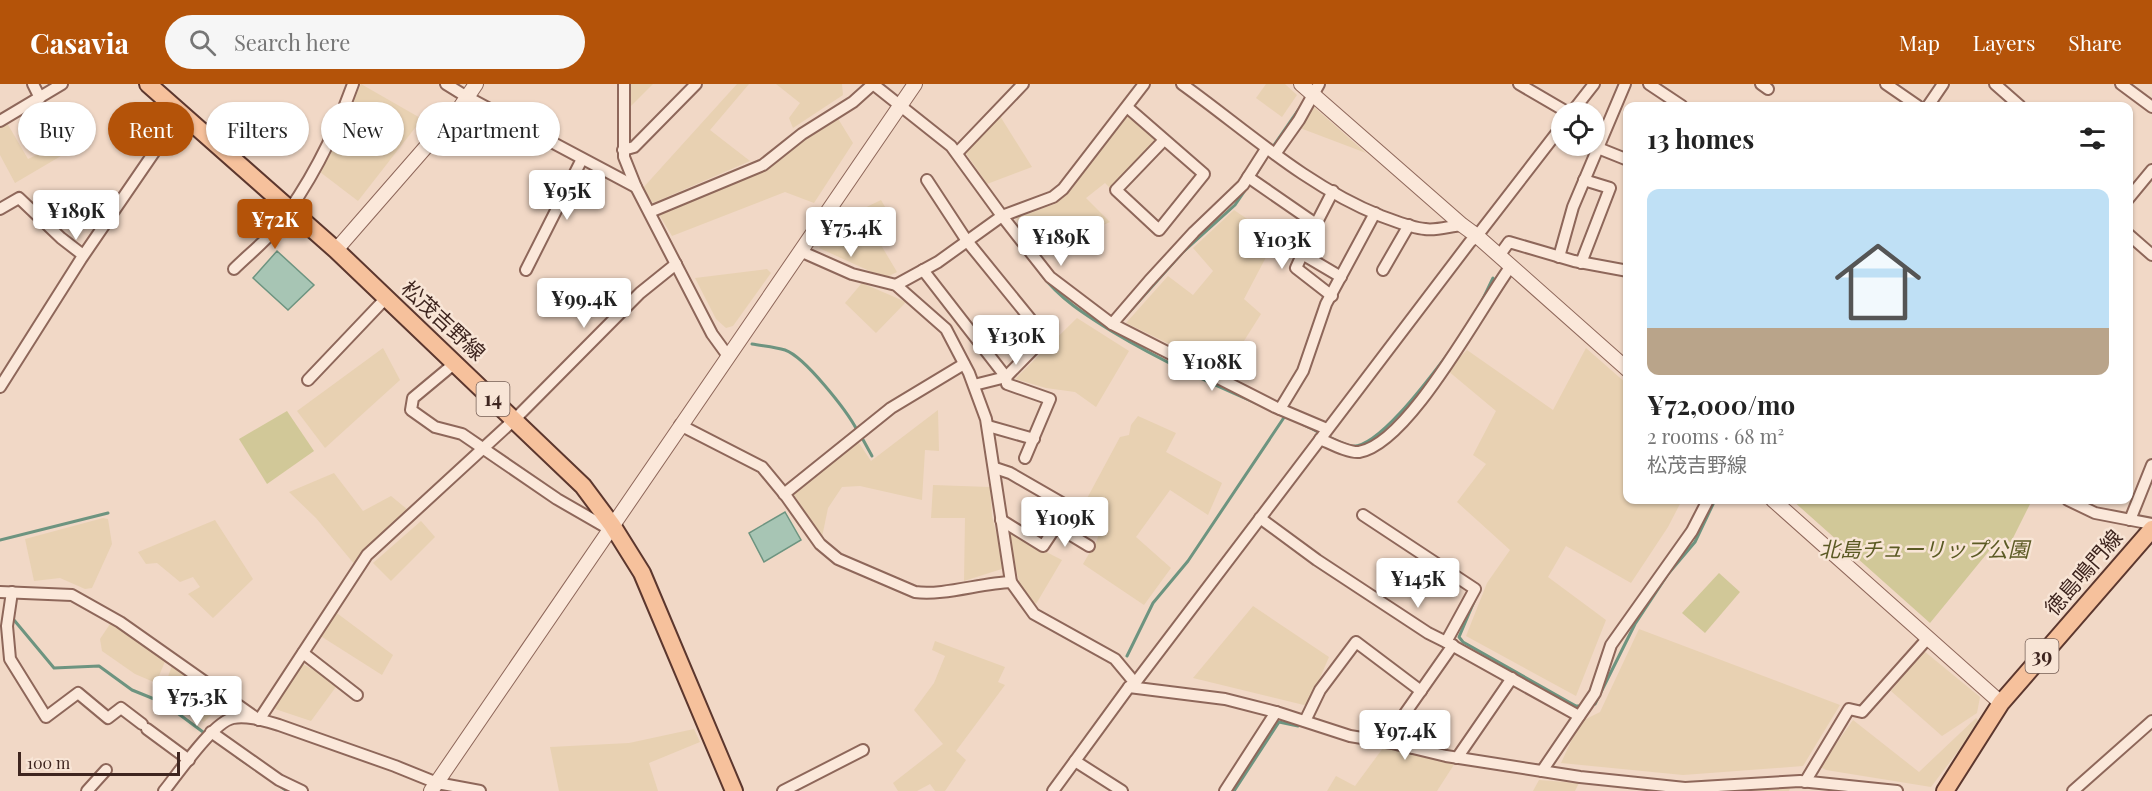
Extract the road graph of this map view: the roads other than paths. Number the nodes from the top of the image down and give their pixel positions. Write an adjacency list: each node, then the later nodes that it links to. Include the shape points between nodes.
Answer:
1 (33, 84): 25 (street)
2 (62, 84): 25 (street)
3 (148, 84): 26 (main road, 松茂吉野線 / 14)
4 (353, 84): 57 (street, via 340,119)
5 (446, 84): 24 (street)
6 (476, 84): 24 (street)
7 (624, 84): 41 (street)
8 (696, 84): 41 (street, via 634,147)
9 (873, 84): 33 (street); 58 (street, via 763,165)
10 (915, 84): 33 (street)
11 (1023, 84): 44 (street)
12 (1144, 84): 34 (street)
13 (1182, 84): 43 (street)
14 (1301, 84): 23 (street)
15 (1519, 84): 32 (street)
16 (1594, 84): 27 (street)
17 (1625, 84): 38 (street)
18 (1649, 84): 28 (street)
19 (1886, 84): 29 (street)
20 (1943, 84): 30 (street)
21 (1995, 84): 31 (street)
22 (2121, 84): 35 (street)
23 (1317, 90): 43 (street); 63 (street)
24 (467, 97): 48 (street); 67 (street)
25 (40, 98): 36 (street)
26 (168, 102)
27 (1580, 102)
28 (1676, 102)
29 (1912, 102)
30 (1931, 102)
31 (2015, 102)
32 (1551, 103)
33 (900, 106): 44 (street); 68 (street)
34 (1127, 107): 39 (street); 60 (street, via 1063,189 1053,197)
35 (2152, 107)
36 (0, 121)
37 (194, 125): 57 (main road, 松茂吉野線 / 14)
38 (1605, 131)
39 (1164, 140): 39 (street, via 1204,174 1159,230 1116,190)
40 (1551, 140): 64 (street)
41 (623, 150): 53 (street)
42 (1605, 151): 47 (street)
43 (1271, 152): 51 (street); 54 (street)
44 (957, 153): 60 (street)
45 (151, 156): 70 (street)
46 (1594, 156): 52 (street)
47 (1623, 158)
48 (582, 159): 53 (street); 78 (street)
49 (2152, 170): 55 (street)
50 (927, 180): 66 (street)
51 (1252, 180): 61 (street); 86 (street)
52 (1584, 180): 73 (street); 74 (street, via 1610,188)
53 (636, 187): 58 (street)
54 (1333, 191): 59 (street); 61 (street)
55 (2133, 193)
56 (0, 209): 70 (street, via 19,198)
57 (289, 209): 67 (main road, 松茂吉野線 / 14); 77 (street, via 277,227)
58 (650, 212): 75 (street)
59 (1375, 213): 62 (street); 82 (street)
60 (1002, 216): 66 (street); 86 (street, via 1050,277)
61 (1316, 224): 69 (street)
62 (1409, 225): 63 (street, via 1426,230); 80 (street)
63 (1462, 225): 64 (street)
64 (1477, 236): 72 (street); 99 (street)
65 (2133, 238): 71 (street)
66 (967, 241): 79 (street); 91 (street, via 1045,338)
67 (336, 250): 85 (main road, 松茂吉野線 / 14)
68 (800, 251): 83 (street, via 852,274); 87 (street)
69 (1302, 254): 82 (street); 84 (street, via 1296,268)
70 (83, 255): 94 (street)
71 (2152, 255)
72 (1499, 256): 73 (street, via 1509,242); 76 (street)
73 (1559, 257): 74 (street)
74 (1581, 263): 81 (street)
75 (676, 264): 87 (street, via 712,334); 96 (street, via 640,293)
76 (1511, 266): 90 (street); 101 (street, via 1442,372 1392,434 1373,448 1356,452)
77 (234, 269)
78 (526, 270)
79 (923, 270): 83 (street); 91 (street)
80 (1383, 270)
81 (1623, 270)
82 (1341, 277): 84 (street)
83 (896, 285): 89 (street, via 946,329)
84 (1332, 296): 95 (street, via 1303,371)
85 (386, 298): 88 (main road, 松茂吉野線 / 14); 92 (street)
86 (1112, 324): 95 (street)
87 (728, 356): 97 (street)
88 (455, 363): 96 (main road, 松茂吉野線 / 14); 102 (street, via 413,398 411,410 435,427 462,434)
89 (964, 363): 93 (street); 106 (street, via 891,408)
90 (1623, 366)
91 (1006, 377): 93 (street); 100 (street, via 1007,384 1050,399)
92 (308, 380)
93 (974, 385): 98 (street)
94 (0, 387)
95 (1280, 409): 99 (street)
96 (515, 420): 102 (street); 116 (main road, 松茂吉野線 / 14, via 583,486)
97 (680, 425): 106 (street, via 762,467); 116 (street)
98 (988, 426): 100 (street); 105 (street)
99 (1327, 429): 101 (street)
100 (1034, 439): 103 (street)
101 (1320, 439): 111 (street)
102 (483, 449): 116 (street, via 581,514); 124 (street, via 367,555)
103 (1025, 458)
104 (2152, 465): 113 (street)
105 (995, 468): 112 (street); 115 (street, via 1069,507)
106 (784, 494): 119 (street, via 820,544 838,559 915,592 926,594)
107 (1706, 504): 131 (street, via 1692,531 1611,645 1594,693)
108 (1777, 504): 122 (street)
109 (2076, 504): 113 (street, via 2095,513)
110 (1363, 515): 123 (street, via 1475,589)
111 (1260, 518): 123 (street, via 1317,560 1428,633); 126 (street)
112 (1001, 520): 115 (street, via 1043,546); 119 (street)
113 (2130, 520): 114 (street)
114 (2152, 524)
115 (1056, 526): 118 (street)
116 (610, 527): 147 (street); 153 (main road, 松茂吉野線 / 14, via 642,573)
117 (2152, 529): 129 (main road, 徳島鳴門線 / 39)
118 (1089, 546)
119 (1011, 582): 126 (street, via 1034,614 1115,659)
120 (0, 592): 121 (street)
121 (12, 592): 132 (street, via 72,595 120,622); 141 (street, via 7,626 10,659 46,717 78,693 108,718 121,708)
122 (1928, 638): 129 (street); 145 (street, via 1862,712 1849,709)
123 (1450, 643): 125 (street); 127 (street)
124 (303, 653): 128 (street); 132 (street)
125 (1512, 678): 131 (street); 140 (street)
126 (1132, 685): 130 (street, via 1225,699); 142 (street)
127 (1421, 691): 134 (street, via 1356,642 1320,690); 137 (street)
128 (357, 695)
129 (2001, 703): 159 (main road, 徳島鳴門線 / 39)
130 (1276, 712): 134 (street); 157 (street)
131 (1579, 716): 144 (street)
132 (259, 720): 136 (street, via 233,717); 147 (street, via 395,766)
133 (2152, 721): 160 (street)
134 (1305, 722): 137 (street)
135 (1427, 726): 138 (street)
136 (211, 732): 141 (street); 151 (street, via 279,780)
137 (1384, 742): 138 (street)
138 (1413, 748): 140 (street)
139 (863, 750): 154 (street)
140 (1457, 758): 144 (street)
141 (189, 760): 150 (street)
142 (1076, 761): 155 (street); 156 (street)
143 (106, 770): 149 (street)
144 (1542, 771): 146 (street)
145 (1800, 785): 148 (street); 158 (street)
146 (1612, 786): 148 (street)
147 (434, 787): 152 (street)
148 (1638, 787)
149 (87, 791)
150 (164, 791)
151 (302, 791)
152 (480, 791)
153 (734, 791)
154 (783, 791)
155 (1053, 791)
156 (1122, 791)
157 (1225, 791)
158 (1897, 791)
159 (1945, 791)
160 (2073, 791)

